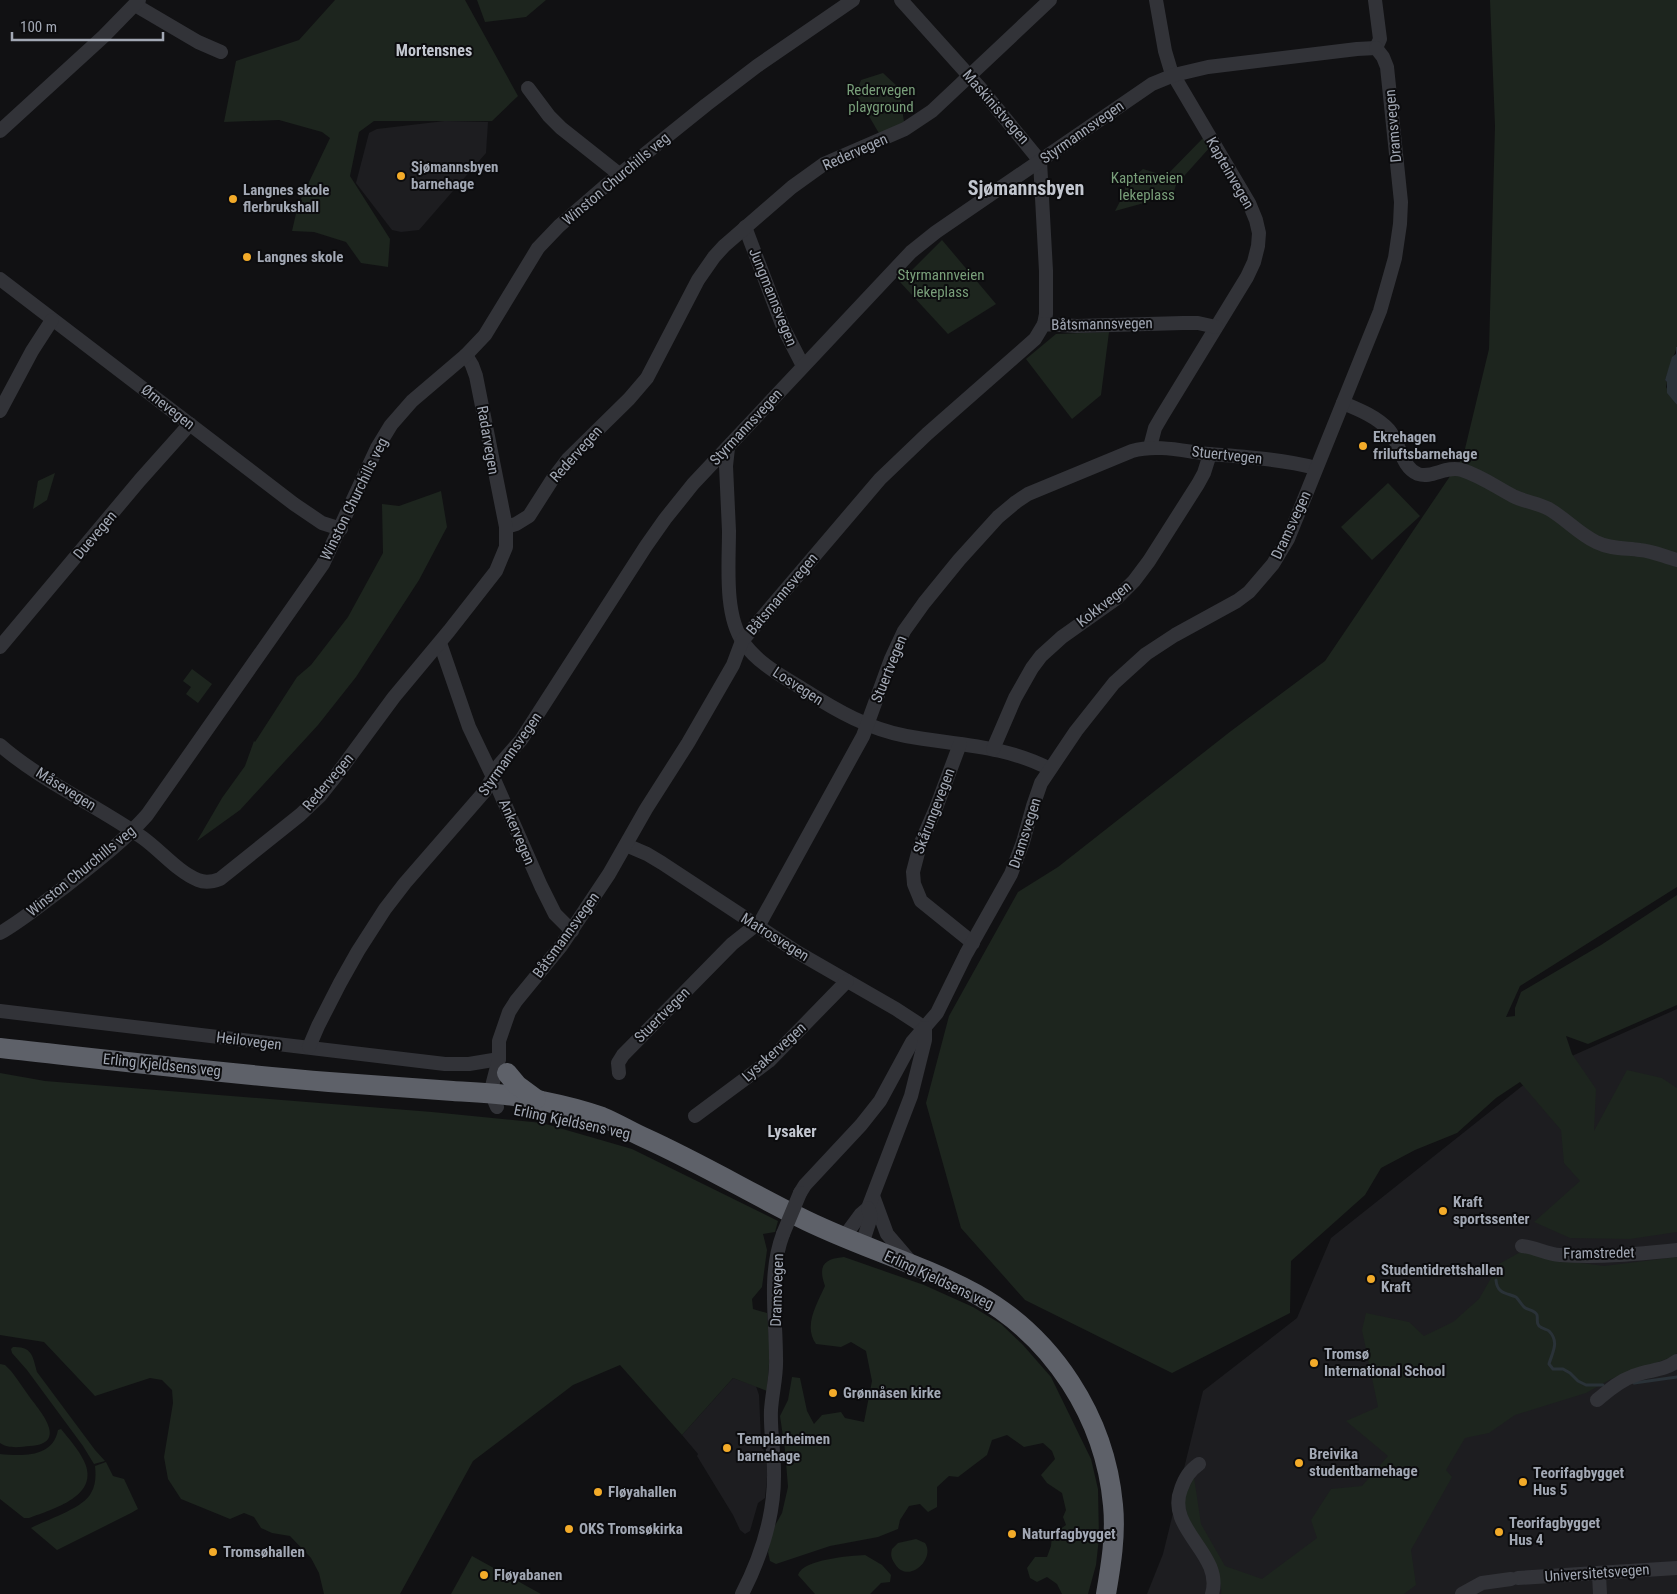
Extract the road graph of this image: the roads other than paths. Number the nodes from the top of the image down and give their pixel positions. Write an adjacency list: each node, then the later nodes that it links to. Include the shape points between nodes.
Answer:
1 (853, 0): 14 (street, Winston Churchills veg, via 733,83)
2 (901, 0): 10 (street, Maskinistvegen)
3 (1050, 0): 10 (street, Redervegen)
4 (1156, 0): 9 (street, Kapteinvegen, via 1165,51)
5 (1376, 0): 7 (street, via 1380,39)
6 (137, 2): 8 (street, via 198,42); 12 (street)
7 (1376, 48): 9 (street, Styrmannsvegen, via 1224,65); 22 (street, Dramsvegen, via 1388,68 1400,224 1386,295)
8 (221, 52)
9 (1174, 75): 13 (street, Styrmannsvegen, via 1159,80 1130,98); 19 (street, Kapteinvegen, via 1249,203 1259,233 1258,246 1247,276)
10 (970, 76): 13 (street, Maskinistvegen); 15 (street, Redervegen, via 918,122 824,164)
11 (528, 88): 14 (street, via 561,128)
12 (0, 131)
13 (1040, 161): 18 (street, via 1046,271); 21 (street, Styrmannsvegen, via 911,252)
14 (619, 174): 20 (street, Winston Churchills veg, via 538,248 494,323)
15 (745, 227): 21 (street, Jungmannsvegen, via 783,327); 29 (street, Redervegen, via 706,267 655,364 638,389 568,459 529,516)
16 (0, 279): 17 (street, Ørnevegen)
17 (52, 320): 23 (street); 24 (street, Ørnevegen)
18 (1044, 324): 19 (street, Båtsmannsvegen, via 1198,323); 32 (street, Båtsmannsvegen, via 1035,339 880,479)
19 (1216, 327): 25 (street, Kapteinvegen, via 1155,428)
20 (466, 355): 29 (street, Radarvegen, via 476,376); 30 (street, Winston Churchills veg, via 417,396 391,425 374,454)
21 (803, 366): 26 (street, Styrmannsvegen)
22 (1343, 403): 28 (street, Dramsvegen); 31 (street, via 1381,423 1393,436 1406,464 1418,474 1460,470 1520,499 1540,504 1602,545 1640,550)
23 (0, 411)
24 (190, 424): 30 (street, Ørnevegen, via 311,517); 34 (street, Duevegen)
25 (1150, 447): 27 (street, Stuertvegen); 35 (street, Stuertvegen, via 1044,486 998,517 935,589 904,631 890,659)
26 (728, 448): 32 (street, Losvegen, via 730,596 734,622); 40 (street, Styrmannsvegen, via 689,488 665,519 527,732 499,765)
27 (1210, 454): 28 (street, Stuertvegen); 38 (street, Kokkvegen, via 1198,484 1134,580 1116,598 1056,641 1032,668 1011,704)
28 (1316, 468): 39 (street, Dramsvegen, via 1288,539 1265,575 1237,601 1158,645 1123,673)
29 (506, 527): 33 (street, Redervegen, via 506,547 496,571)
30 (341, 530): 41 (street, Winston Churchills veg, via 314,578 159,799)
31 (1677, 560)
32 (742, 641): 35 (street, Losvegen, via 773,670 842,713); 42 (street, Båtsmannsvegen, via 728,673)
33 (440, 643): 40 (street, Ankervegen, via 469,726); 41 (street, Redervegen, via 394,696 320,796 220,879 207,882 193,878)
34 (0, 647)
35 (868, 725): 36 (street, Losvegen, via 905,736); 43 (street, Stuertvegen, via 770,907)
36 (960, 744): 38 (street, Losvegen); 46 (street, Skårungevegen, via 920,845 913,872 921,901)
37 (0, 745): 41 (street, Måsevegen)
38 (993, 749): 39 (street, Losvegen, via 1019,755)
39 (1050, 769): 46 (street, Dramsvegen, via 1037,792 1024,842 1011,874)
40 (494, 777): 44 (street, Ankervegen, via 547,901); 51 (street, Styrmannsvegen, via 381,915 340,983)
41 (133, 831): 45 (street, Winston Churchills veg)
42 (626, 845): 43 (street, Matrosvegen, via 662,863); 44 (street, Båtsmannsvegen)
43 (756, 925): 47 (street, Matrosvegen); 53 (street, Stuertvegen, via 732,944 623,1055 618,1063)
44 (572, 931): 52 (street, Båtsmannsvegen, via 509,1012 499,1040)
45 (0, 933)
46 (973, 943): 49 (street, Dramsvegen, via 937,1012)
47 (847, 981): 49 (street, Matrosvegen); 56 (street, Lysakervegen, via 769,1061)
48 (0, 1011): 51 (street, Heilovegen)
49 (925, 1028): 58 (street, Dramsvegen, via 911,1096); 68 (street, Dramsvegen, bridge, via 902,1057 880,1101 805,1185 777,1249 774,1284 776,1358 771,1409 773,1503 764,1543)
50 (0, 1048): 54 (highway, Erling Kjeldsens veg)
51 (309, 1048): 52 (street, Heilovegen, via 445,1064)
52 (503, 1066): 54 (street, Båtsmannsvegen, via 506,1084); 55 (highway, via 517,1084)
53 (619, 1073)
54 (496, 1098): 55 (highway, Erling Kjeldsens veg); 57 (highway, Erling Kjeldsens veg)
55 (538, 1100): 57 (highway, Erling Kjeldsens veg, via 598,1116)
56 (694, 1116)
57 (642, 1137): 59 (highway, Erling Kjeldsens veg, via 804,1220)
58 (870, 1202): 59 (street, Dramsvegen, via 861,1214); 59 (street, Dramsvegen, via 871,1217); 62 (street, via 887,1234)
59 (853, 1240): 62 (highway, Erling Kjeldsens veg)
60 (1522, 1246): 61 (street, Framstredet, via 1569,1255)
61 (1677, 1250)
62 (914, 1266): 69 (highway, Erling Kjeldsens veg, via 974,1293 1002,1310 1049,1354 1084,1404 1103,1453 1113,1507 1114,1539)
63 (1677, 1361): 64 (street, via 1661,1370 1633,1375)
64 (1597, 1400)
65 (1199, 1464): 70 (street, via 1184,1480 1177,1506 1182,1521 1213,1574)
66 (1677, 1568): 67 (street, Universitetsvegen)
67 (1599, 1574): 71 (street, Universitetsvegen, via 1482,1583); 72 (street)
68 (742, 1594)
69 (1106, 1594)
70 (1212, 1594)
71 (1462, 1594)
72 (1600, 1594)

